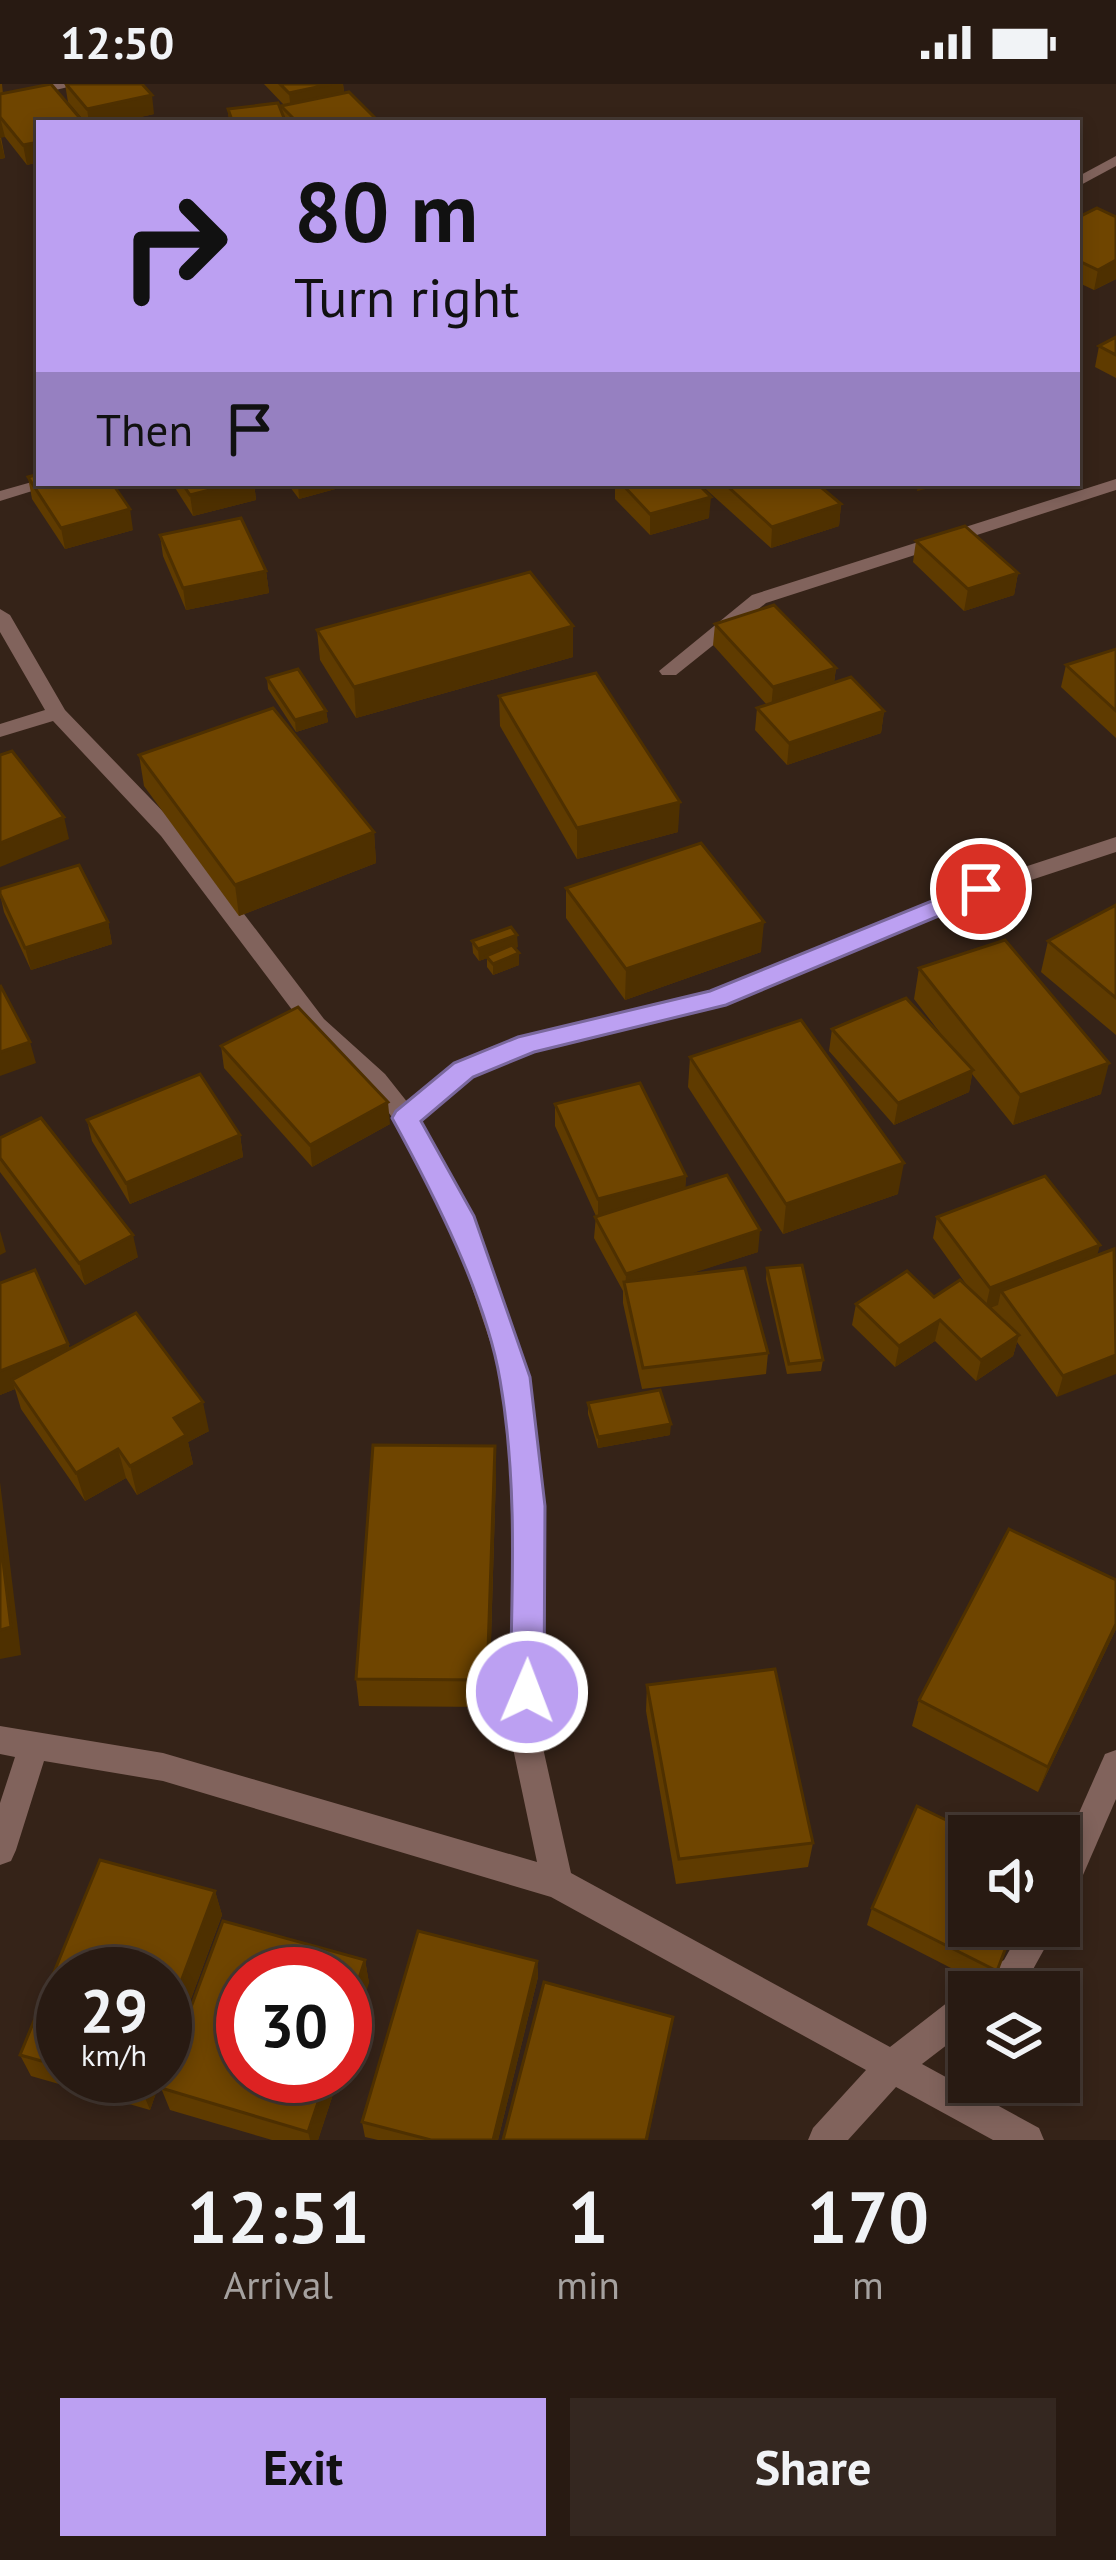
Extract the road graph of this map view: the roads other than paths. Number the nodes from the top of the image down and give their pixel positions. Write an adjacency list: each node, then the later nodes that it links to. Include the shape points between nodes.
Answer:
1 (74, 84): 2 (street)
2 (0, 99)
3 (1116, 160): 4 (street)
4 (1080, 181)
5 (1116, 484): 9 (street, via 759,599)
6 (38, 486): 7 (street)
7 (0, 496)
8 (0, 615): 10 (street)
9 (669, 670)
10 (57, 713): 11 (street); 13 (street, via 170,831 316,1025)
11 (0, 730)
12 (1116, 844): 13 (street, via 981,889 717,998 527,1044 464,1070)
13 (406, 1118): 19 (street, via 460,1216 515,1377 530,1506 526,1739)
14 (0, 1740): 15 (street)
15 (34, 1746): 18 (street); 19 (street, via 163,1767)
16 (1116, 1764): 17 (street)
17 (1080, 1846)
18 (0, 1850)
19 (557, 1883): 21 (street)
20 (948, 2023): 21 (street)
21 (892, 2066): 22 (street); 23 (street)
22 (825, 2140)
23 (1027, 2140)

